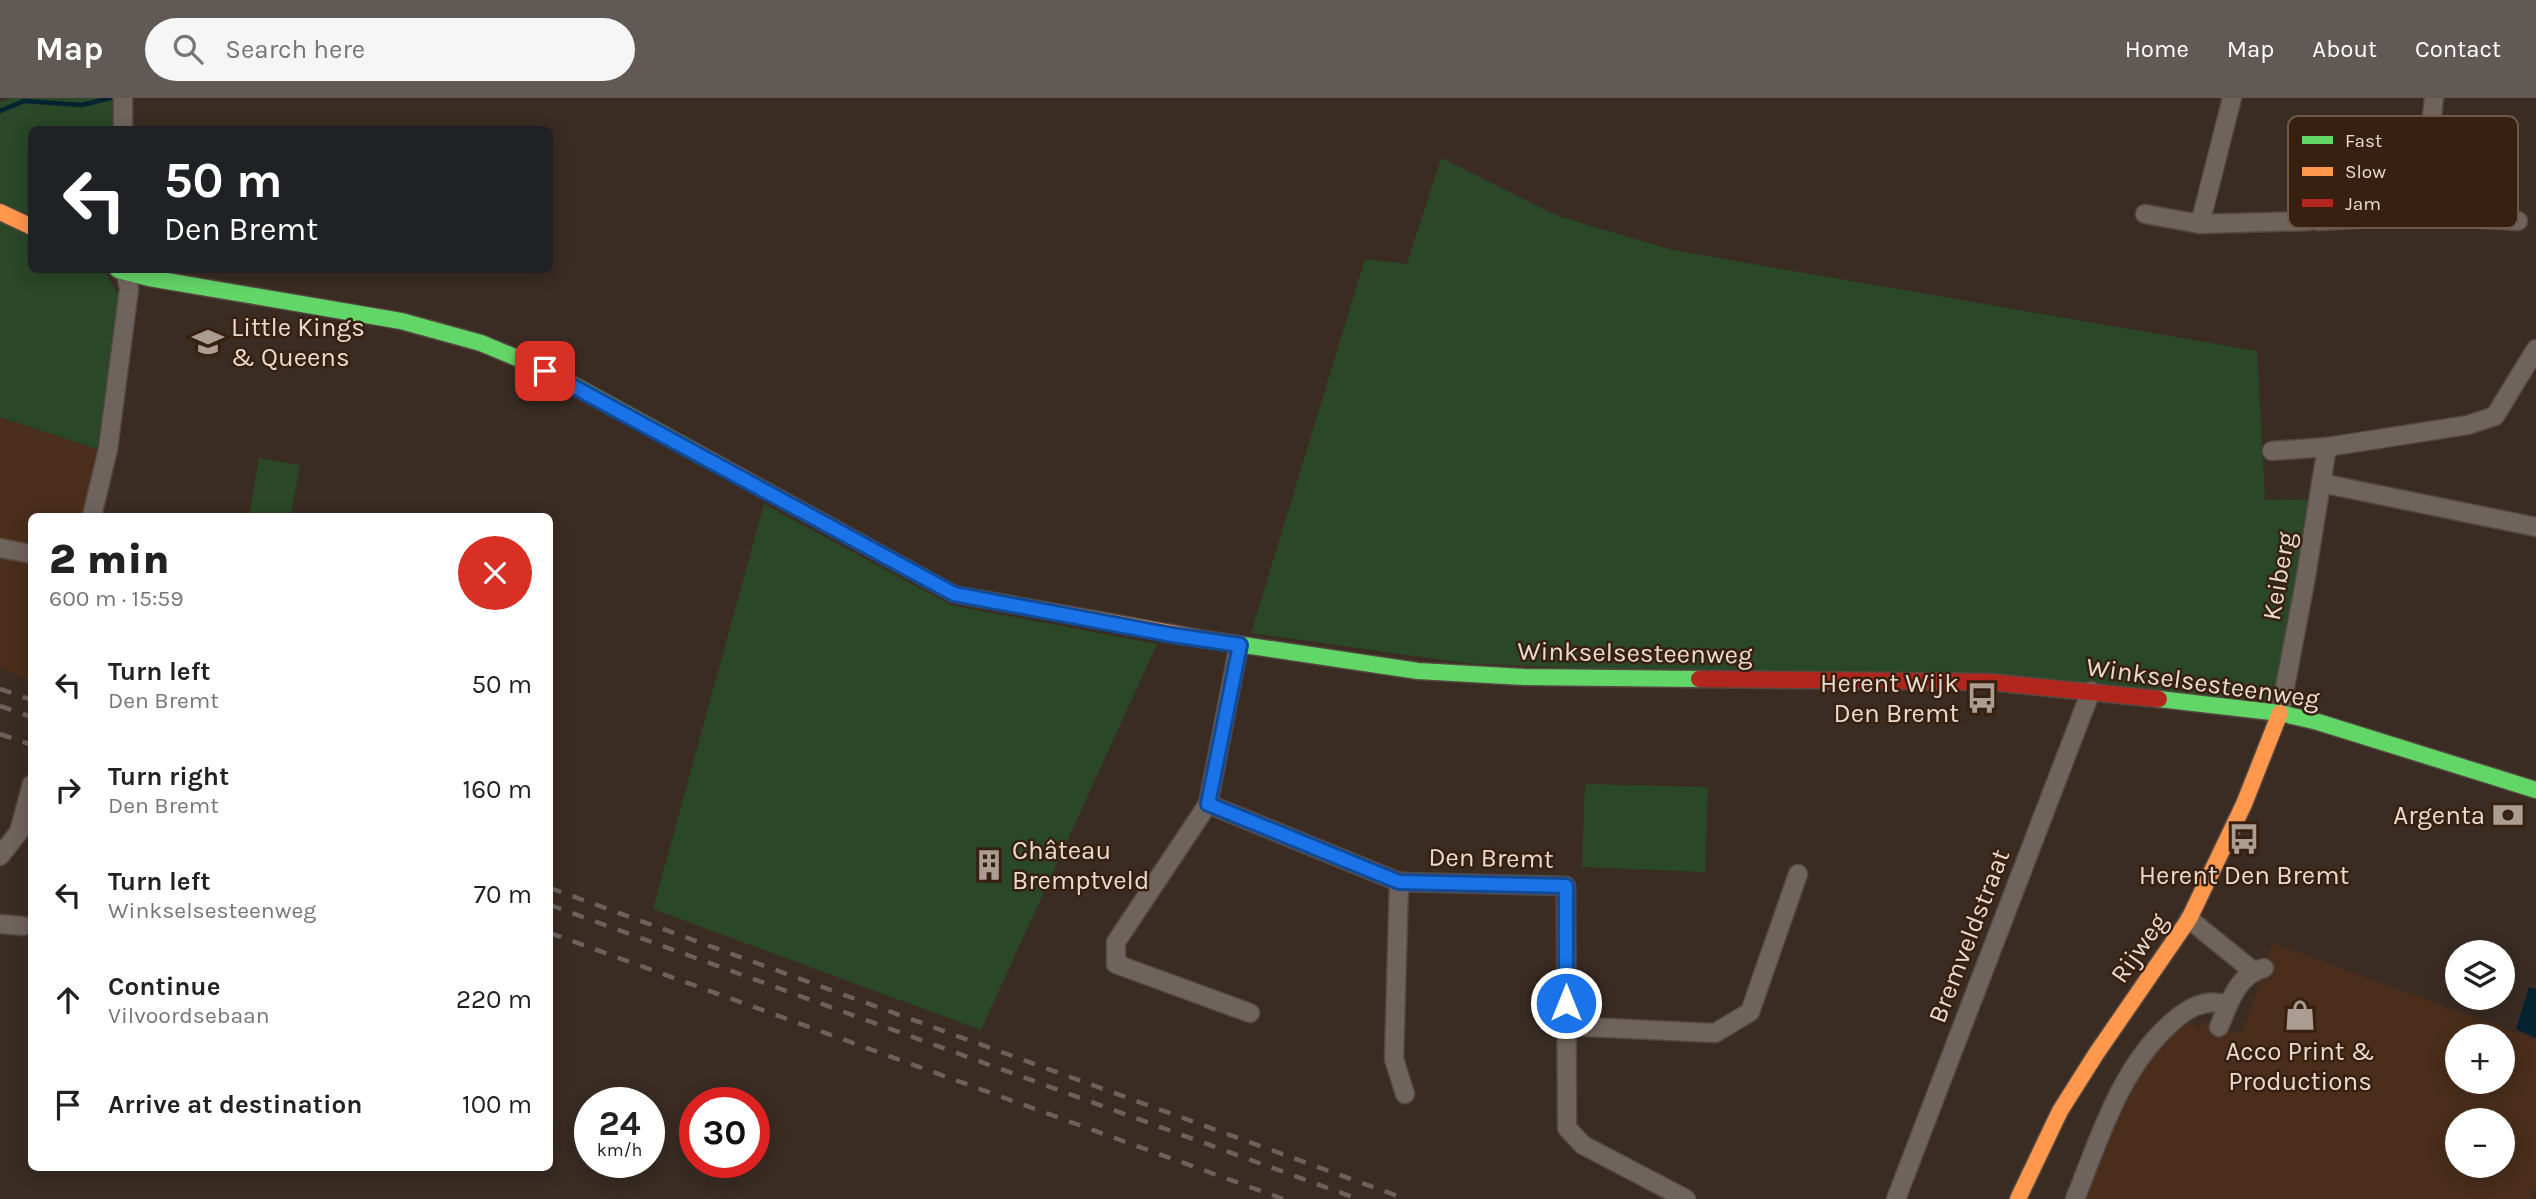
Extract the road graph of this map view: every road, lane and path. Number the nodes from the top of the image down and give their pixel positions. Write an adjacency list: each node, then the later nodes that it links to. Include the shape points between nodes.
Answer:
1 (123, 98): 5 (street)
2 (2232, 98): 9 (street)
3 (2434, 98): 4 (street)
4 (2432, 116)
5 (123, 126)
6 (0, 212): 10 (street)
7 (2145, 214): 9 (street)
8 (2288, 222): 9 (street)
9 (2200, 224)
10 (28, 225)
11 (124, 273): 17 (street, via 129,289 108,449)
12 (134, 273): 21 (street, Winkselsesteenweg, via 401,321 481,343 579,388 954,594)
13 (2536, 349): 14 (street, via 2495,416 2468,425)
14 (2327, 447): 15 (street); 16 (street, Keiberg)
15 (2272, 451)
16 (2321, 483): 18 (street); 23 (street, Keiberg)
17 (93, 513)
18 (2536, 527)
19 (0, 548): 20 (street)
20 (28, 553)
21 (1240, 645): 22 (street, Winkselsesteenweg, via 1418,671 1524,677 1990,682); 26 (street)
22 (2091, 691): 23 (street, Winkselsesteenweg); 39 (street, Bremveldstraat)
23 (2280, 713): 24 (street, Winkselsesteenweg); 30 (street, Rijweg, via 2244,804)
24 (2536, 790)
25 (28, 799): 27 (street, via 19,832)
26 (1208, 804): 29 (street, Den Bremt); 34 (street, via 1116,942 1116,964)
27 (0, 856)
28 (1798, 874): 35 (street, via 1750,1012 1715,1033)
29 (1399, 882): 35 (street, Den Bremt, via 1566,886); 37 (street, Den Bremt, via 1394,1059)
30 (2189, 919): 33 (street, via 2259,970 2239,984); 40 (street, Rijweg, via 2060,1111)
31 (0, 924): 32 (street)
32 (23, 926)
33 (2228, 1004): 36 (street); 41 (street, via 2218,1001 2189,1007 2136,1060)
34 (1250, 1013)
35 (1566, 1026): 38 (street, Den Bremt, via 1567,1128 1583,1145)
36 (2219, 1027)
37 (1405, 1094)
38 (1686, 1199)
39 (1896, 1199)
40 (2018, 1199)
41 (2075, 1199)

